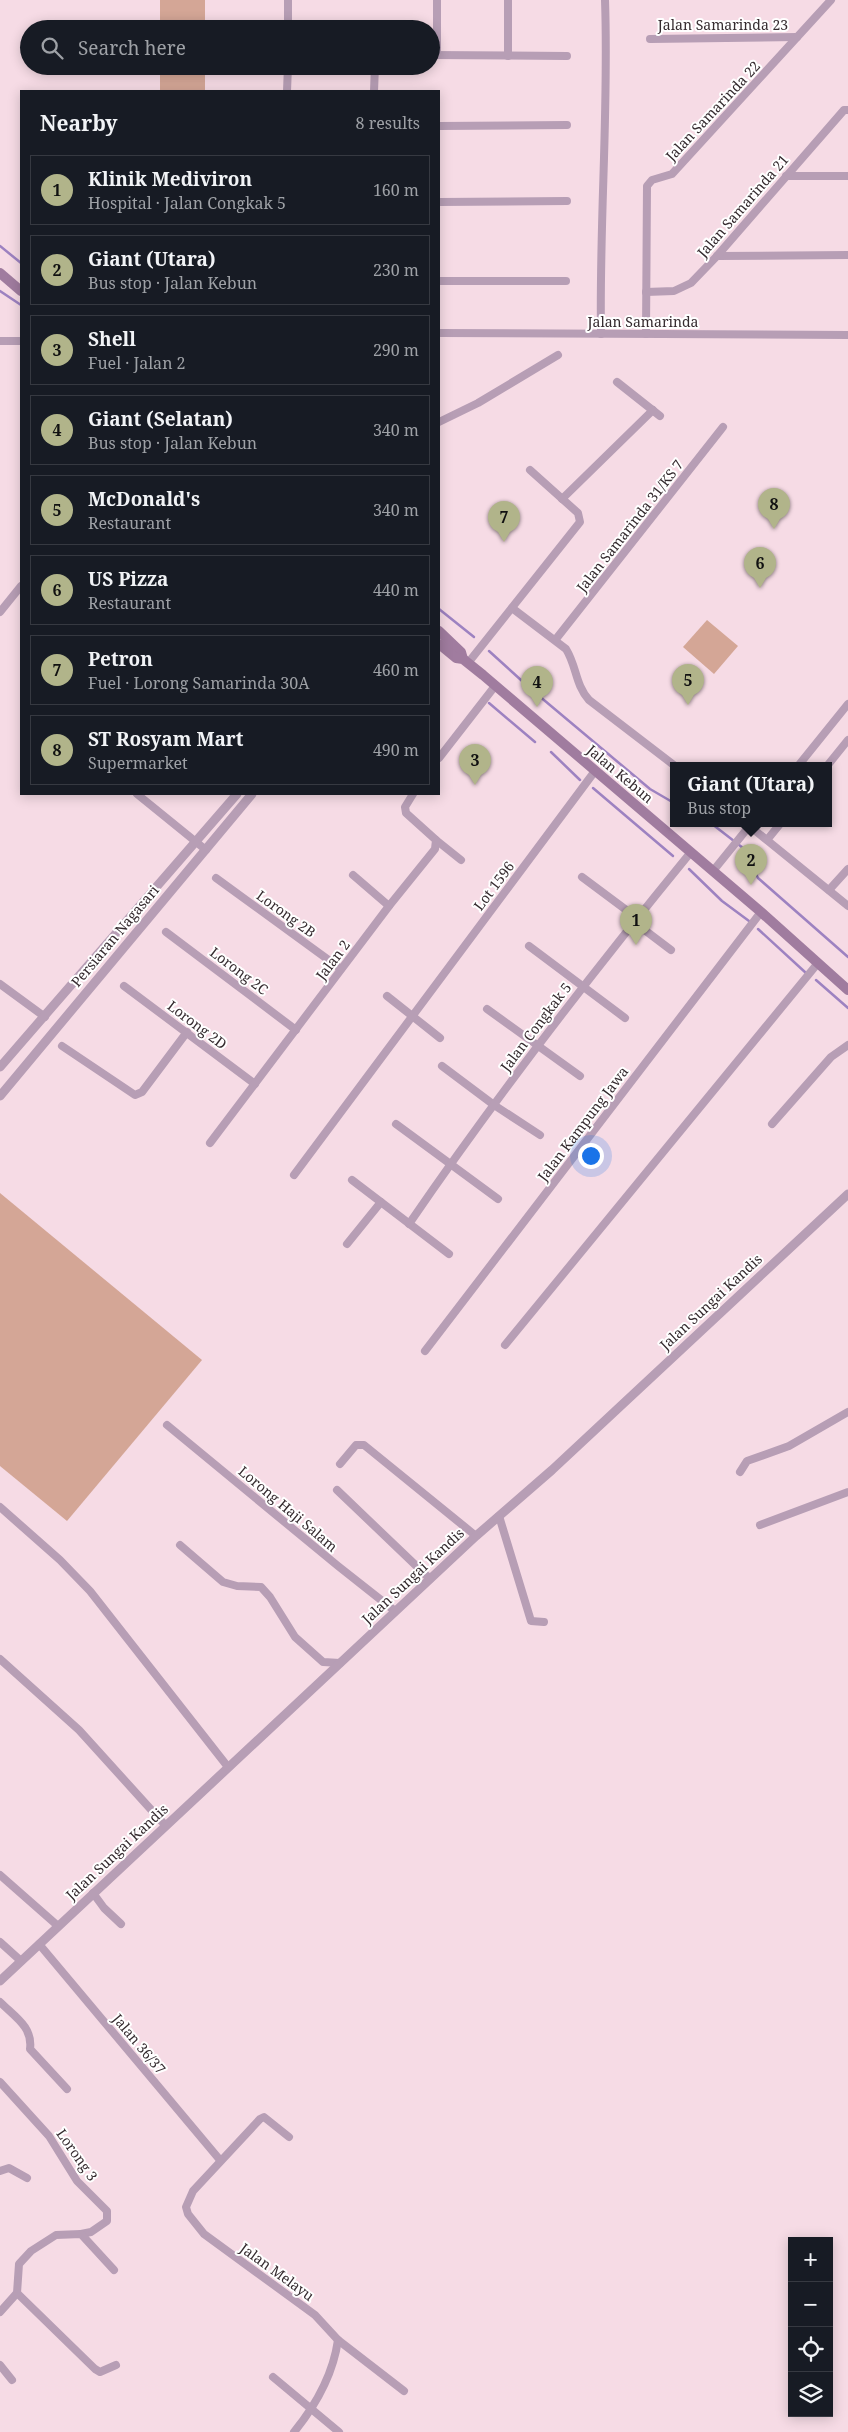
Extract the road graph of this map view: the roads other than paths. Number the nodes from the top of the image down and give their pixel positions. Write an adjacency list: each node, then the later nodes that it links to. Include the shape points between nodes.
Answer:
1 (288, 0): 6 (street)
2 (437, 0): 7 (street)
3 (508, 0): 11 (street)
4 (605, 0): 31 (street)
5 (831, 0): 8 (street, Jalan Samarinda 22)
6 (288, 20)
7 (436, 20)
8 (798, 37): 9 (street, Jalan Samarinda 23); 30 (street, Jalan Samarinda 22, via 672,174 652,180 647,186)
9 (650, 38)
10 (440, 55): 11 (street)
11 (508, 56): 12 (street)
12 (567, 56)
13 (288, 75): 15 (street)
14 (375, 75): 16 (street)
15 (287, 90)
16 (374, 90)
17 (846, 110): 20 (street, Jalan Samarinda 21)
18 (567, 125): 19 (street)
19 (440, 126)
20 (786, 176): 21 (street); 25 (street, Jalan Samarinda 21)
21 (848, 176)
22 (567, 201): 23 (street)
23 (440, 202)
24 (848, 255): 25 (street)
25 (717, 256): 30 (street, Jalan Samarinda 21, via 683,288)
26 (0, 274): 29 (main road)
27 (566, 281): 28 (street)
28 (440, 282)
29 (20, 290)
30 (646, 292): 33 (street, Jalan Samarinda 22)
31 (601, 328): 32 (street, Jalan Samarinda); 33 (street, Jalan Samarinda)
32 (440, 333)
33 (646, 334): 34 (street, Jalan Samarinda)
34 (848, 335)
35 (0, 341): 36 (street)
36 (20, 341)
37 (558, 355): 41 (street, via 478,403)
38 (617, 382): 39 (street)
39 (652, 410): 40 (street); 44 (street)
40 (660, 416)
41 (440, 422)
42 (723, 427): 49 (street, Jalan Samarinda 31/KS 7)
43 (530, 470): 44 (street)
44 (562, 499): 46 (street, via 578,513 579,525)
45 (20, 587): 47 (street)
46 (512, 608): 49 (street); 51 (street)
47 (0, 612)
48 (440, 632): 51 (main road, Jalan Kebun, via 461,652)
49 (556, 639): 56 (street, via 571,658 580,690 589,700)
50 (440, 645): 51 (main road, Jalan Kebun)
51 (465, 661): 52 (main road, Jalan Kebun)
52 (495, 686): 55 (street); 59 (main road, Jalan Kebun)
53 (848, 704): 57 (street)
54 (848, 740): 58 (street)
55 (440, 757)
56 (670, 762)
57 (801, 762)
58 (830, 762)
59 (595, 771): 71 (main road, Jalan Kebun); 94 (street, Lot 1596)
60 (138, 795): 69 (street)
61 (236, 795): 69 (street, Persiaran Nagasari)
62 (251, 795): 70 (street, Persiaran Nagasari)
63 (411, 795): 67 (street, via 405,807 406,813)
64 (747, 827): 74 (street)
65 (752, 827): 68 (street)
66 (778, 827): 68 (street)
67 (436, 840): 72 (street); 79 (street, Jalan 2, via 435,849)
68 (767, 840): 78 (street)
69 (196, 842): 70 (street); 95 (street, Persiaran Nagasari)
70 (206, 850): 107 (street, Persiaran Nagasari)
71 (691, 852): 74 (main road, Jalan Kebun); 82 (street, Jalan Congkak 5)
72 (461, 860)
73 (848, 869): 78 (street)
74 (713, 871): 81 (main road, Jalan Kebun)
75 (352, 875): 79 (street)
76 (582, 877): 82 (street)
77 (216, 878): 87 (street, Lorong 2B)
78 (829, 890): 80 (street)
79 (389, 906): 87 (street, Jalan 2)
80 (848, 906)
81 (761, 912): 86 (main road, Jalan Kebun); 123 (street, Jalan Kampung Jawa)
82 (635, 920): 85 (street); 89 (street, Jalan Congkak 5)
83 (166, 932): 97 (street, Lorong 2C)
84 (529, 946): 89 (street)
85 (671, 950)
86 (818, 962): 91 (main road, Jalan Kebun); 122 (street)
87 (341, 969): 97 (street, Jalan 2)
88 (0, 984): 95 (street)
89 (582, 985): 96 (street); 100 (street, Jalan Congkak 5)
90 (124, 986): 98 (street, Lorong 2D)
91 (848, 990)
92 (387, 996): 94 (street)
93 (487, 1009): 100 (street)
94 (412, 1016): 99 (street); 114 (street, Lot 1596)
95 (46, 1017): 104 (street, Persiaran Nagasari)
96 (625, 1018)
97 (296, 1030): 106 (street, Jalan 2)
98 (187, 1032): 102 (street, via 142,1092 135,1095); 106 (street, Lorong 2D)
99 (440, 1038)
100 (538, 1044): 105 (street); 108 (street, Jalan Congkak 5)
101 (848, 1045): 110 (street, via 831,1056)
102 (62, 1046)
103 (442, 1066): 108 (street)
104 (0, 1067)
105 (580, 1076)
106 (255, 1084): 112 (street, Jalan 2)
107 (0, 1096)
108 (494, 1105): 111 (street); 113 (street, Jalan Congkak 5)
109 (396, 1124): 113 (street)
110 (772, 1124)
111 (540, 1135)
112 (210, 1143)
113 (450, 1164): 117 (street); 119 (street, Jalan Congkak 5)
114 (294, 1175)
115 (352, 1180): 118 (street)
116 (848, 1194): 131 (street, Jalan Sungai Kandis)
117 (498, 1199)
118 (381, 1202): 119 (street); 120 (street)
119 (409, 1224): 121 (street)
120 (347, 1244)
121 (449, 1254)
122 (505, 1345)
123 (425, 1351)
124 (848, 1412): 127 (street, via 788,1446 747,1462)
125 (167, 1425): 136 (street, Lorong Haji Salam)
126 (340, 1464): 133 (street, via 356,1445 364,1445)
127 (740, 1472)
128 (336, 1490): 135 (street)
129 (848, 1492): 132 (street)
130 (0, 1507): 140 (street, via 90,1590)
131 (499, 1516): 133 (street, Jalan Sungai Kandis); 137 (street, via 530,1621)
132 (760, 1525)
133 (476, 1536): 135 (street, Jalan Sungai Kandis)
134 (180, 1545): 139 (street, via 223,1582 261,1587 295,1637 323,1662)
135 (430, 1579): 136 (street, Jalan Sungai Kandis)
136 (396, 1611): 139 (street, Jalan Sungai Kandis)
137 (544, 1622)
138 (0, 1659): 141 (street, via 79,1730)
139 (340, 1663): 140 (street, Jalan Sungai Kandis)
140 (228, 1767): 141 (street, Jalan Sungai Kandis)
141 (165, 1825): 143 (street, Jalan Sungai Kandis)
142 (0, 1874): 145 (street)
143 (93, 1893): 144 (street); 145 (street, Jalan Sungai Kandis)
144 (121, 1924)
145 (58, 1926): 147 (street, Jalan Sungai Kandis)
146 (0, 1942): 148 (street)
147 (39, 1944): 148 (street, Jalan Sungai Kandis); 154 (street, Jalan 36/37)
148 (21, 1961): 149 (street, Jalan Sungai Kandis)
149 (0, 1982)
150 (0, 2002): 152 (street, via 27,2028 31,2038 30,2049)
151 (0, 2082): 157 (street, Lorong 3, via 49,2136 77,2181 107,2211 107,2221 91,2232)
152 (67, 2089)
153 (289, 2137): 154 (street, Jalan Melayu, via 264,2116)
154 (220, 2160): 161 (street, Jalan Melayu, via 187,2201 188,2214 204,2234 315,2315)
155 (0, 2171): 156 (street, via 9,2168)
156 (27, 2178)
157 (81, 2234): 158 (street); 159 (street, Lorong 3, via 56,2235 31,2251 19,2264)
158 (114, 2270)
159 (17, 2293): 160 (street); 165 (street, via 94,2369 100,2372)
160 (0, 2312)
161 (338, 2340): 162 (street, Jalan Melayu); 163 (street)
162 (348, 2348): 163 (street); 168 (street, Jalan Melayu)
163 (336, 2353): 169 (street)
164 (0, 2365): 167 (street)
165 (116, 2365)
166 (273, 2378): 169 (street)
167 (12, 2380)
168 (404, 2391)
169 (311, 2409): 170 (street); 171 (street)
170 (294, 2432)
171 (339, 2432)

